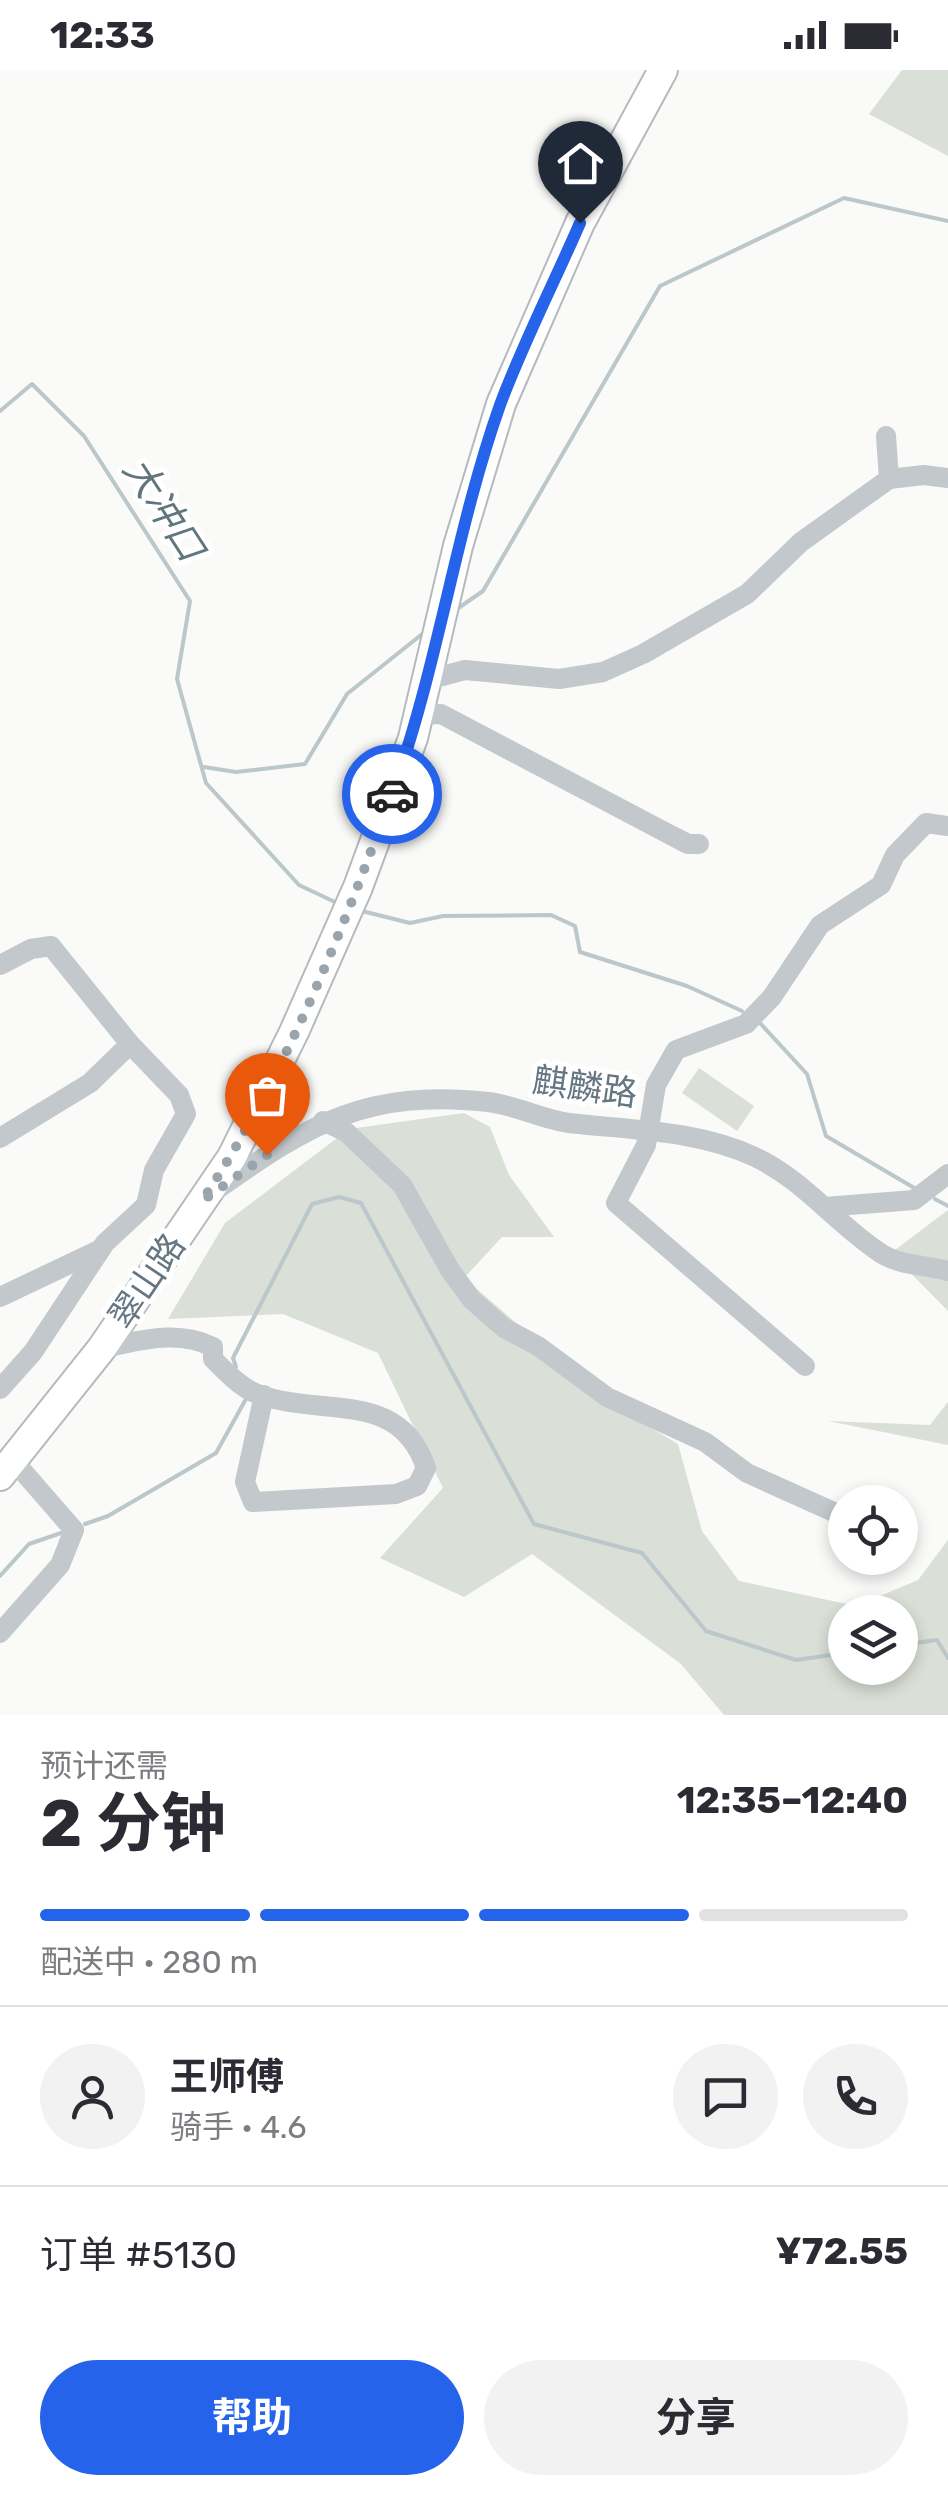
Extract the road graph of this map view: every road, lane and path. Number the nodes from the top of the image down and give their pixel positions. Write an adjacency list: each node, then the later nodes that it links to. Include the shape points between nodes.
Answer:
1 (664, 70): 5 (main road, 翠山路, via 580,223 501,404)
2 (886, 436): 4 (street)
3 (948, 478): 4 (street)
4 (889, 479): 5 (street, via 804,529 746,594 602,672 559,678 465,670)
5 (426, 680): 6 (main road, 翠山路)
6 (418, 716): 8 (street, via 441,714 688,844); 15 (main road, 翠山路, via 358,888 310,996 232,1156)
7 (948, 826): 12 (street, via 926,823 894,855 881,884 820,926 772,998 746,1024 676,1050 656,1085)
8 (700, 844)
9 (0, 964): 10 (street, via 51,946)
10 (130, 1044): 13 (street, via 90,1083); 17 (street, via 179,1095 186,1114 154,1170 146,1205)
11 (323, 1121): 12 (street, 麒麟路, via 385,1102 438,1100 492,1102 534,1118); 15 (street, 麒麟路); 25 (street, via 346,1132 402,1184 461,1285 504,1328 607,1397)
12 (648, 1129): 16 (street, 麒麟路, via 751,1155); 21 (street, via 616,1204)
13 (0, 1138)
14 (948, 1174): 16 (street, via 914,1200)
15 (202, 1201): 20 (main road, 翠山路)
16 (824, 1206): 18 (street, 麒麟路, via 884,1255)
17 (102, 1248): 19 (street); 22 (street)
18 (948, 1271)
19 (0, 1297)
20 (102, 1348): 23 (street, via 192,1336 213,1348 213,1358 232,1377); 24 (main road, 翠山路)
21 (804, 1366)
22 (0, 1389)
23 (264, 1395): 23 (street, via 388,1416 420,1451 426,1468 417,1486 396,1494 253,1502 246,1482)
24 (6, 1468): 26 (street, via 74,1530 60,1565)
25 (828, 1509)
26 (0, 1633)

